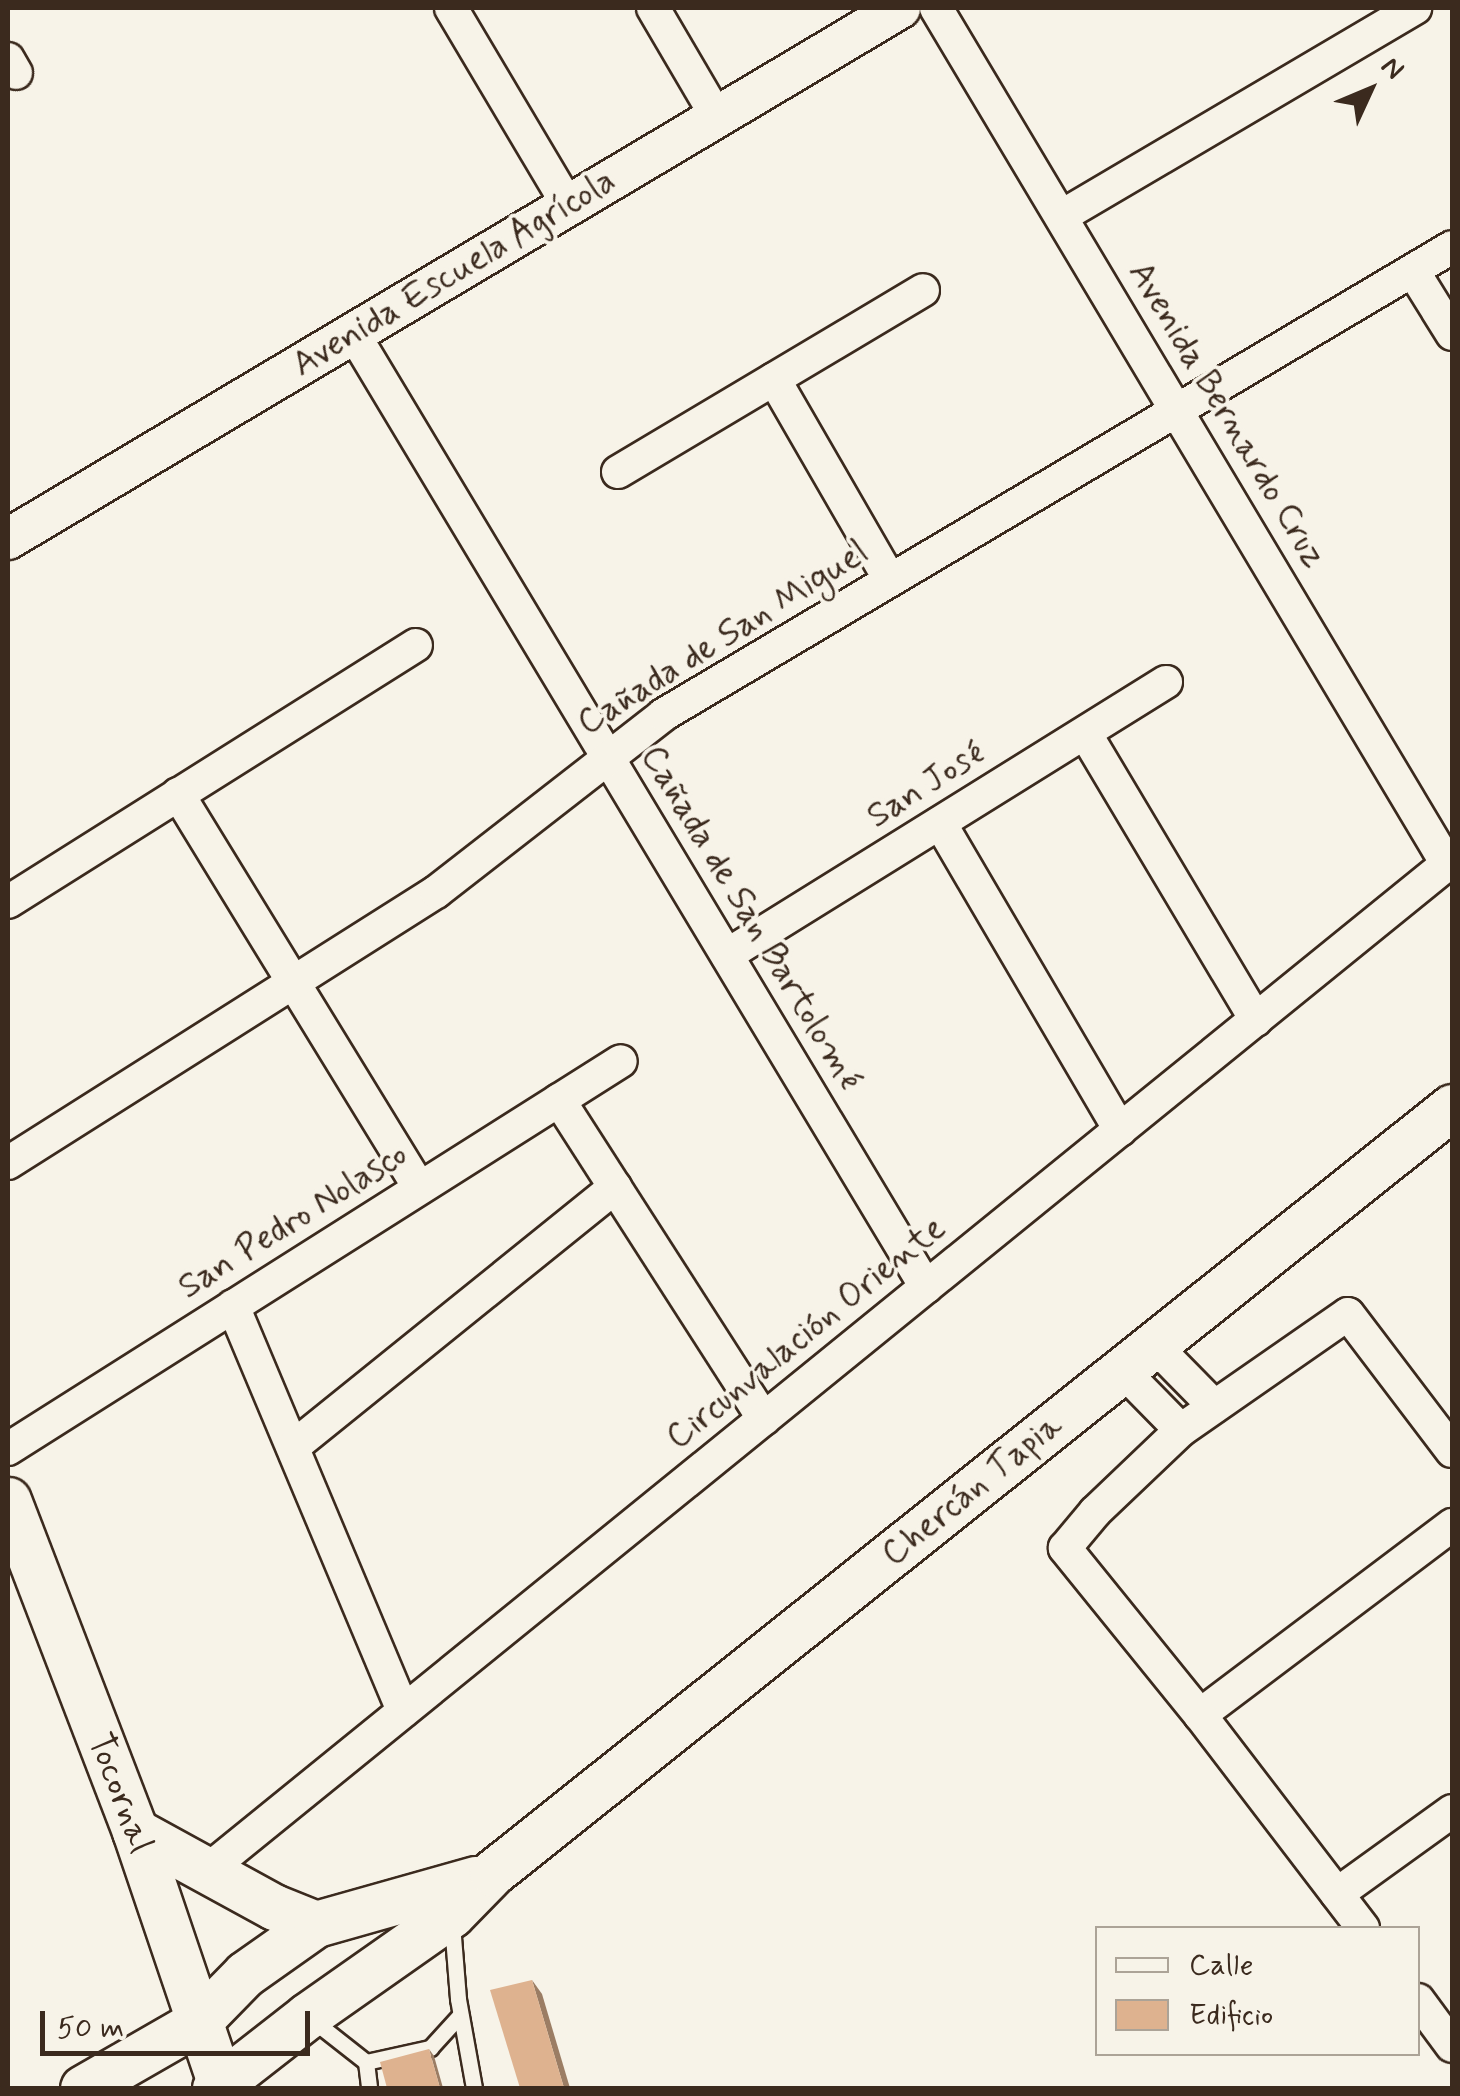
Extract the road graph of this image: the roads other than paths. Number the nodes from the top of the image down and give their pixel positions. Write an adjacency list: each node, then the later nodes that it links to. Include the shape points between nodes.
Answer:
1 (451, 8): 7 (street)
2 (652, 8): 6 (street)
3 (900, 8): 6 (street, Avenida Escuela Agrícola)
4 (936, 8): 8 (street, Avenida Bernardo Cruz)
5 (1415, 8): 8 (street)
6 (717, 117): 7 (street, Avenida Escuela Agrícola)
7 (568, 205): 12 (street, Avenida Escuela Agrícola)
8 (1062, 216): 15 (street, Avenida Bernardo Cruz)
9 (1452, 247): 10 (street, Cañada de San Miguel)
10 (1413, 270): 13 (street); 15 (street, Cañada de San Miguel)
11 (923, 290): 14 (street)
12 (352, 333): 17 (street, Avenida Escuela Agrícola); 22 (street, Cañada de San Bartolomé)
13 (1452, 334)
14 (774, 379): 16 (street); 18 (street)
15 (1179, 410): 18 (street, Cañada de San Miguel); 25 (street, Avenida Bernardo Cruz)
16 (618, 472)
17 (8, 539)
18 (890, 580): 22 (street, Cañada de San Miguel)
19 (416, 645): 23 (street)
20 (1166, 682): 21 (street, San José)
21 (1085, 733): 24 (street, San José); 29 (street)
22 (606, 754): 27 (street, Cañada de San Bartolomé); 28 (street, Cañada de San Miguel, via 484,858)
23 (178, 794): 26 (street); 28 (street)
24 (940, 823): 27 (street, San José); 33 (street)
25 (1450, 862): 29 (street, Circunvalación Oriente)
26 (8, 902)
27 (727, 955): 37 (street, Cañada de San Bartolomé)
28 (293, 982): 34 (street, Cañada de San Miguel); 36 (street)
29 (1256, 1020): 33 (street, Circunvalación Oriente)
30 (621, 1060): 31 (street, San Pedro Nolasco)
31 (559, 1100): 35 (street); 36 (street, San Pedro Nolasco)
32 (1452, 1107): 39 (main road, Chercán Tapia)
33 (1120, 1130): 37 (street, Circunvalación Oriente)
34 (8, 1162)
35 (615, 1187): 41 (street); 43 (street)
36 (419, 1188): 38 (street, San Pedro Nolasco)
37 (926, 1287): 41 (street, Circunvalación Oriente)
38 (233, 1306): 43 (street); 44 (street, San Pedro Nolasco)
39 (1138, 1358): 40 (street); 42 (street); 53 (main road, Chercán Tapia)
40 (1214, 1406): 42 (street); 45 (street, via 1348,1314)
41 (764, 1419): 48 (street, Circunvalación Oriente)
42 (1181, 1430): 49 (street, via 1064,1548)
43 (293, 1446): 48 (street)
44 (8, 1448)
45 (1452, 1451)
46 (8, 1500): 51 (main road, Tocornal)
47 (1452, 1525): 49 (street)
48 (403, 1711): 52 (street, Circunvalación Oriente)
49 (1200, 1714): 54 (street)
50 (1452, 1811): 54 (street)
51 (136, 1831): 52 (main road); 61 (main road, Tocornal)
52 (210, 1868): 56 (main road)
53 (492, 1873): 55 (main road, Chercán Tapia); 56 (main road, Chercán Tapia)
54 (1336, 1894): 57 (street)
55 (452, 1914): 59 (lane); 60 (main road, Chercán Tapia)
56 (316, 1924): 60 (main road); 61 (main road, Chercán Tapia, via 246,1974)
57 (1361, 1926)
58 (1420, 2003): 62 (street)
59 (460, 2014): 63 (lane, via 430,2048); 67 (lane)
60 (306, 2016): 63 (lane); 65 (main road, Chercán Tapia)
61 (198, 2022): 64 (main road, Chercán Tapia); 65 (main road, Tocornal)
62 (1452, 2046)
63 (366, 2062): 66 (lane)
64 (82, 2088)
65 (219, 2088)
66 (369, 2088)
67 (474, 2088)

